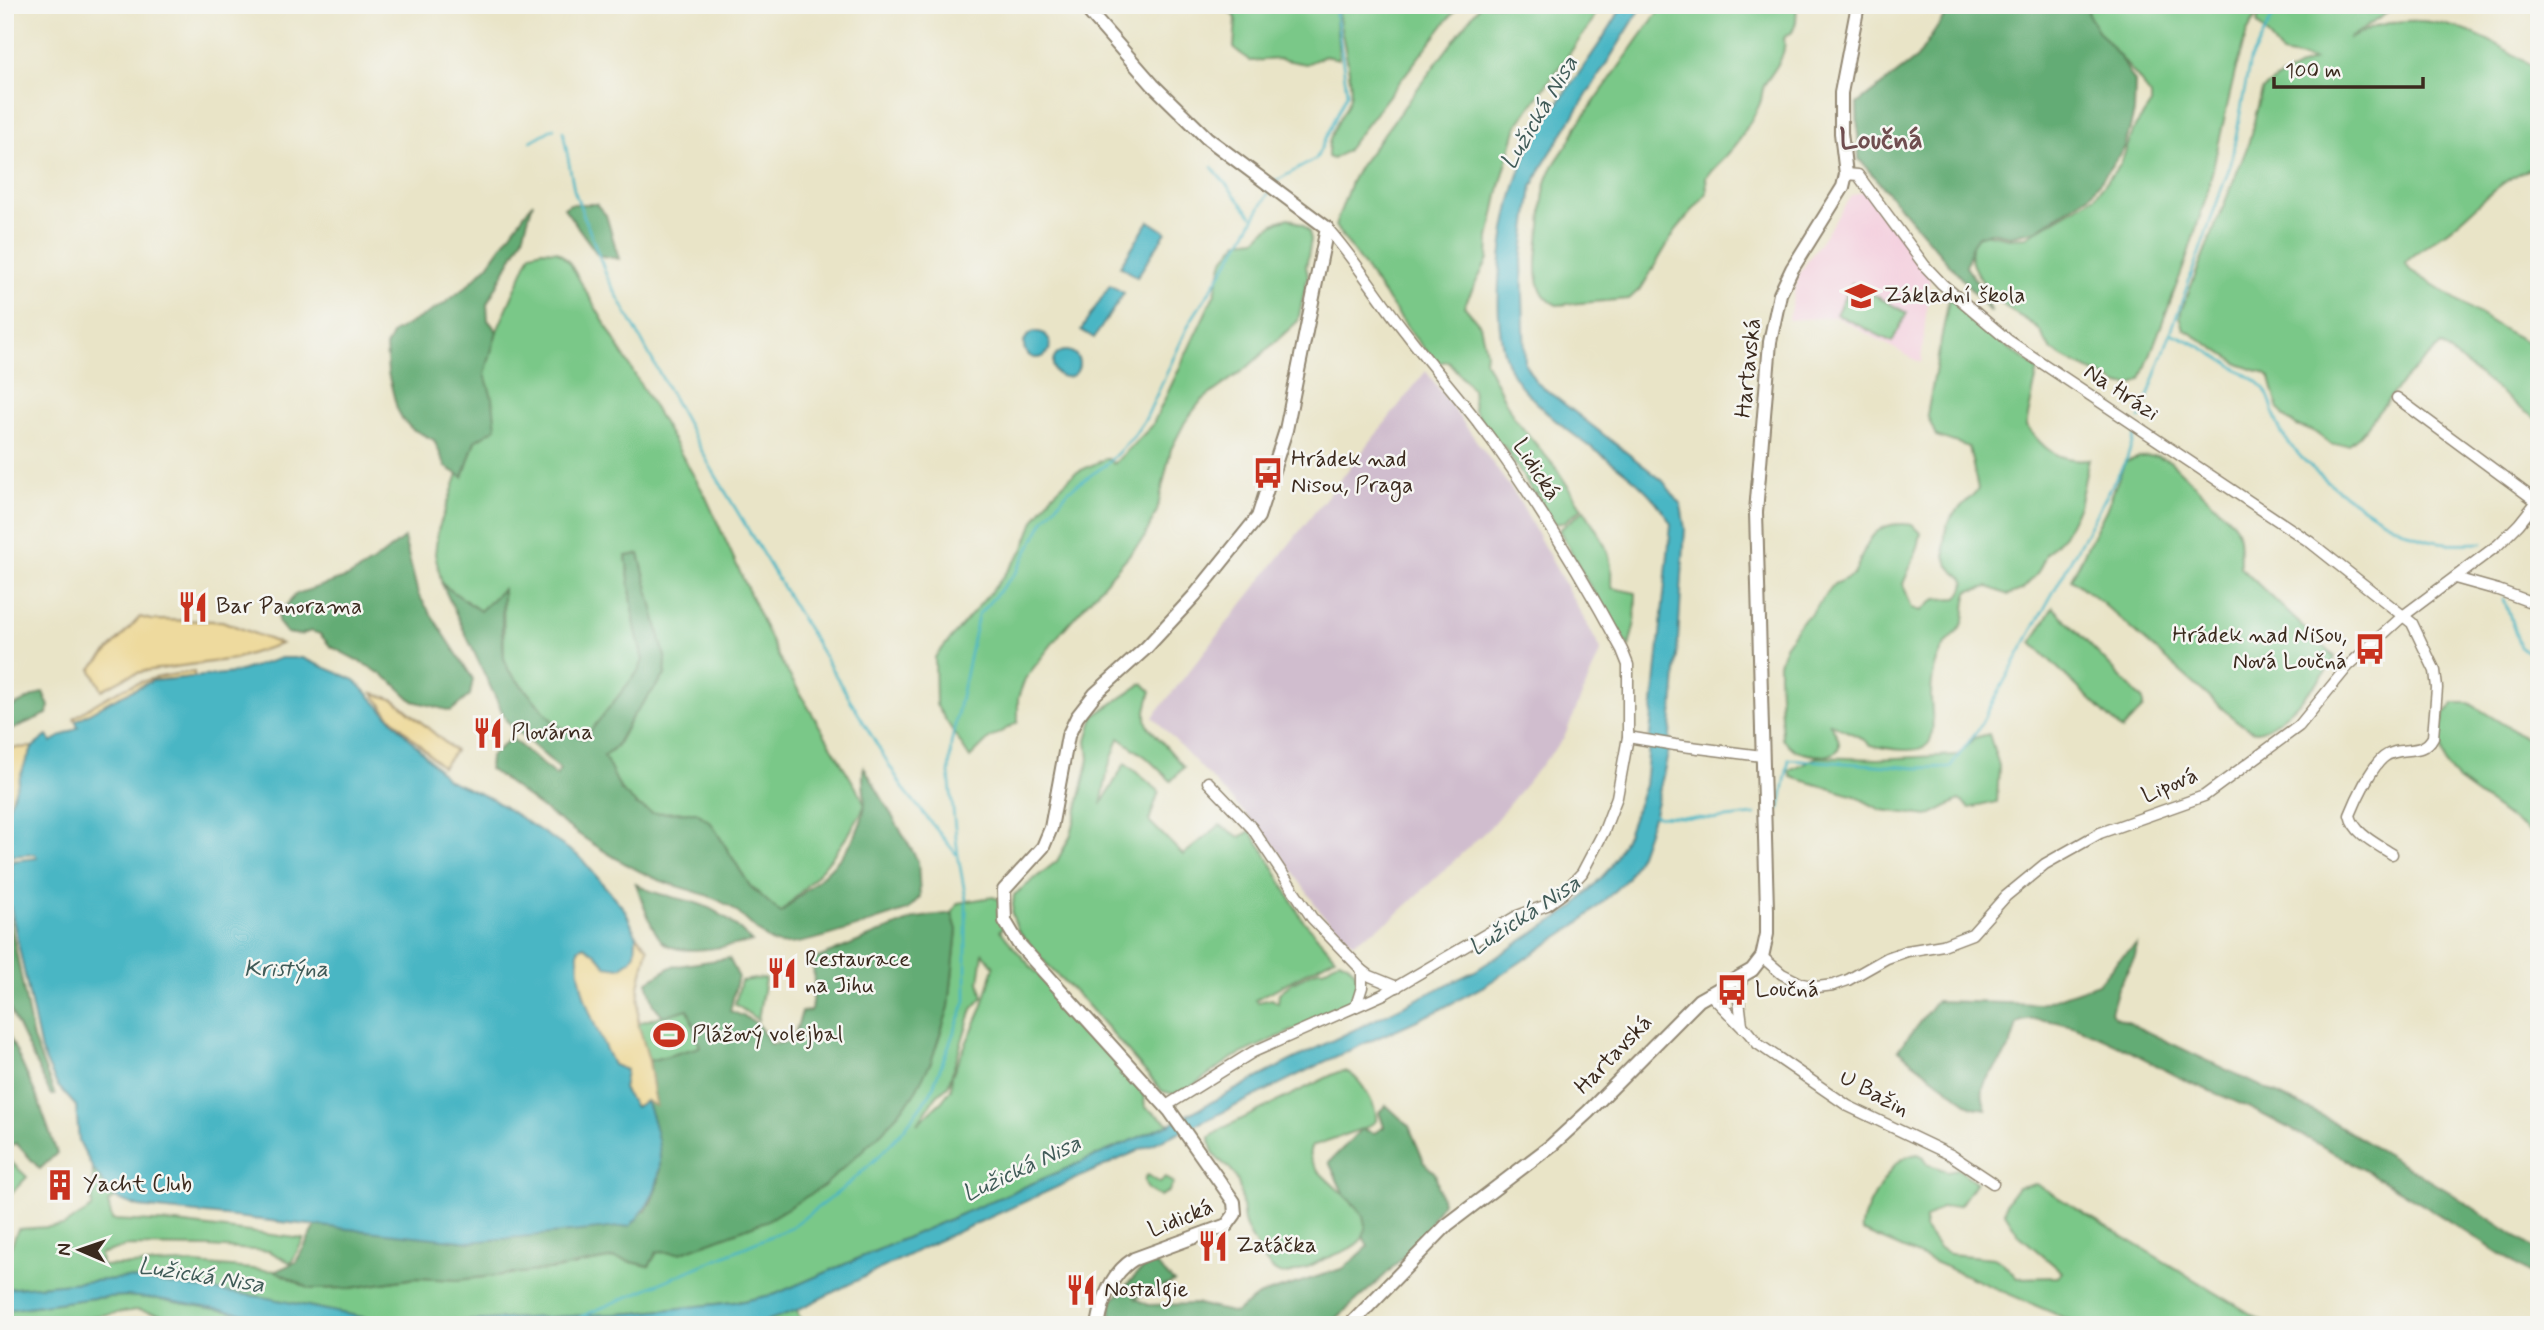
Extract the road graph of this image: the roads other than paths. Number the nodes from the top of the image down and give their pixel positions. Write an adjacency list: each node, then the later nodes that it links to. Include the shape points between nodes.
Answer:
1 (1083, 5): 4 (street, Lidická, via 1207,138)
2 (1858, 5): 3 (street, via 1841,93)
3 (1846, 174): 9 (street, Na Hrázi, via 1858,175 1925,267 2009,341 2310,542); 11 (street, Hartavská, via 1838,197 1780,294 1770,342 1756,512)
4 (1327, 228): 10 (street, Lidická, via 1496,446 1614,635 1629,665); 21 (street, via 1286,430 1258,517 1195,595 1077,717 1068,736 1051,828 1036,858 1008,884 1003,898 1005,921 1018,943)
5 (2397, 398): 6 (street)
6 (2538, 501): 7 (street, Lipová, via 2498,545)
7 (2455, 578): 8 (street); 9 (street, Lipová)
8 (2539, 605)
9 (2403, 616): 13 (street, Na Hrázi, via 2412,623 2435,671 2433,737 2423,748 2384,757 2350,816 2361,833); 14 (street, Lipová, via 2348,666 2298,726 2215,788 2100,833 2045,864 2006,896 1972,934 1887,958 1848,980 1825,986 1802,984)
10 (1628, 737): 11 (street); 17 (street, Lidická, via 1617,797 1582,873 1547,905 1517,916)
11 (1762, 756): 14 (street, Hartavská, via 1767,910)
12 (1208, 782): 15 (street, via 1252,828 1312,918)
13 (2392, 854)
14 (1762, 957): 16 (street, Hartavská)
15 (1362, 970): 17 (street); 19 (street)
16 (1742, 977): 18 (street, Hartavská); 20 (street)
17 (1397, 987): 19 (street, Lidická)
18 (1709, 993): 20 (street, U Bažin); 24 (street, Hartavská, via 1561,1136 1447,1225)
19 (1356, 1006): 21 (street, Lidická, via 1253,1052)
20 (1744, 1029): 22 (street, U Bažin, via 1777,1059 1848,1106 1951,1156)
21 (1168, 1108): 23 (street, Lidická, via 1234,1202 1236,1214 1227,1225 1125,1265 1108,1287)
22 (1993, 1183)
23 (1098, 1325)
24 (1350, 1325)

